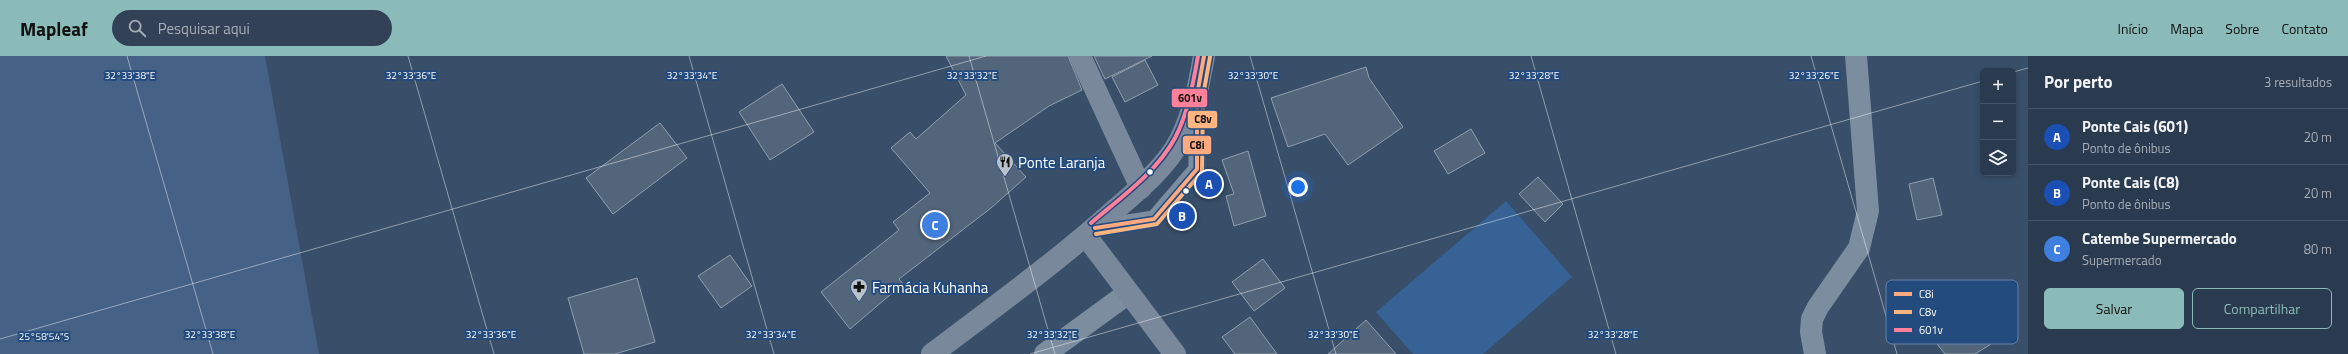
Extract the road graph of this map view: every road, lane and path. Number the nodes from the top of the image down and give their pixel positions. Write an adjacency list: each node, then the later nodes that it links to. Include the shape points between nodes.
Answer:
1 (1080, 56): 5 (street)
2 (1204, 56): 4 (street)
3 (1856, 56): 11 (street, via 1868,211 1859,248 1812,319 1811,332)
4 (1197, 95): 5 (street, via 1180,141); 6 (lane, via 1197,169 1191,177 1154,219)
5 (1141, 188): 6 (street)
6 (1091, 232): 7 (street); 8 (street)
7 (1128, 294): 9 (street); 10 (street)
8 (932, 354)
9 (1045, 354)
10 (1175, 354)
11 (1815, 354)

